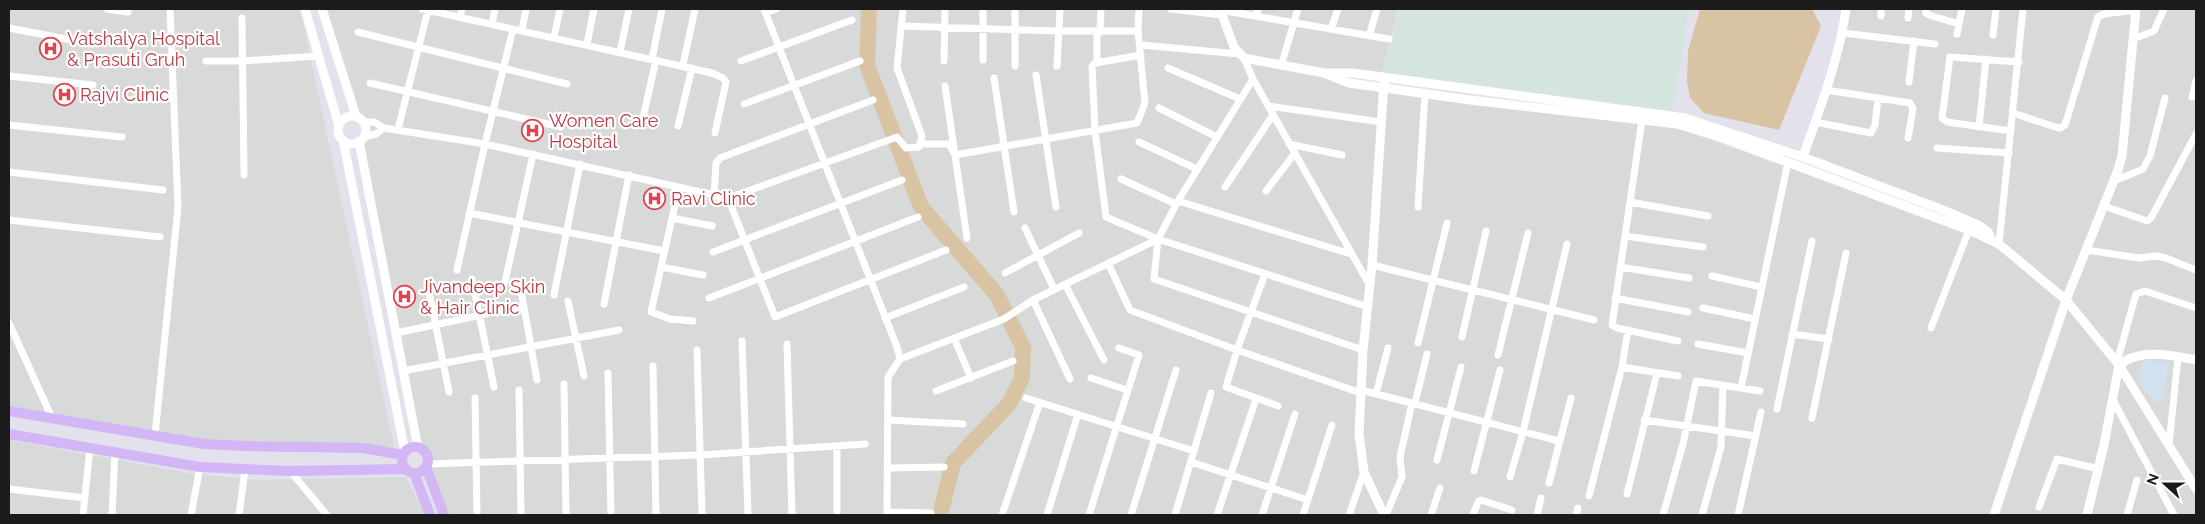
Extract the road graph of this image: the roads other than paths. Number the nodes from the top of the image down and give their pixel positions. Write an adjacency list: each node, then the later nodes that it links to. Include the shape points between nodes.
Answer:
1 (107, 9): 36 (street)
2 (170, 9): 109 (street)
3 (305, 9): 73 (street)
4 (322, 9): 123 (street)
5 (462, 9): 38 (street)
6 (495, 9): 43 (street)
7 (526, 9): 50 (street)
8 (560, 9): 61 (street)
9 (594, 9): 66 (street)
10 (628, 9): 71 (street)
11 (662, 9): 75 (street)
12 (695, 9): 85 (street)
13 (776, 9): 34 (street)
14 (903, 9): 45 (street)
15 (945, 9): 48 (street)
16 (983, 9): 51 (street)
17 (1015, 9): 52 (street)
18 (1060, 9): 53 (street)
19 (1101, 9): 56 (street)
20 (1140, 9): 54 (street)
21 (1171, 9): 35 (street)
22 (1298, 9): 42 (street)
23 (1338, 9): 49 (street)
24 (1377, 9): 60 (street)
25 (1846, 9): 57 (street)
26 (1909, 9): 40 (street)
27 (1926, 9): 44 (street, via 1929,15)
28 (1962, 9): 44 (street)
29 (1996, 9): 59 (street)
30 (2023, 9): 83 (street)
31 (2136, 9): 63 (street); 120 (street, via 2098,17 2065,125 2055,127)
32 (2164, 9): 63 (street, via 2154,31)
33 (428, 10): 38 (street); 69 (street)
34 (764, 11): 70 (street)
35 (1221, 11): 37 (street); 74 (street)
36 (128, 12)
37 (1257, 12): 42 (street)
38 (460, 17): 43 (street)
39 (242, 18): 79 (street)
40 (1908, 18)
41 (852, 20): 70 (street)
42 (1294, 22): 49 (street); 88 (street)
43 (492, 24): 47 (street)
44 (1959, 24): 58 (street)
45 (901, 26): 48 (street); 148 (street, via 897,68 922,136)
46 (9, 28): 65 (street)
47 (513, 29): 50 (street); 89 (street)
48 (945, 29): 51 (street); 82 (street)
49 (1331, 29): 60 (street)
50 (522, 30): 61 (street)
51 (983, 30): 52 (street); 77 (street)
52 (1014, 30): 53 (street); 86 (street)
53 (1059, 31): 56 (street); 87 (street)
54 (1138, 31): 56 (street); 68 (street)
55 (358, 32): 69 (street)
56 (1098, 32): 84 (street)
57 (1843, 33): 64 (street); 106 (street)
58 (1957, 34)
59 (1993, 34)
60 (1369, 36): 62 (street)
61 (554, 37): 66 (street)
62 (1388, 39)
63 (2133, 39): 166 (street, via 2122,156)
64 (1914, 41): 67 (street); 99 (street)
65 (92, 44)
66 (587, 44): 71 (street)
67 (1935, 44)
68 (1141, 46): 72 (street); 74 (street)
69 (419, 48): 89 (street); 107 (street)
70 (779, 48): 80 (street); 103 (street)
71 (620, 52): 75 (street)
72 (1141, 55): 84 (street); 135 (street, via 1145,104 1137,123)
73 (318, 56): 79 (street); 129 (street)
74 (1241, 56): 88 (street); 97 (street)
75 (654, 59): 85 (street); 122 (street)
76 (1986, 59): 83 (street); 131 (street); 131 (street, via 1950,56 1942,118 1947,122)
77 (982, 60)
78 (206, 61): 79 (street)
79 (242, 61): 162 (street)
80 (741, 61)
81 (860, 61): 103 (street)
82 (944, 61)
83 (2019, 62): 120 (street)
84 (1097, 63): 135 (street, via 1092,68)
85 (683, 65): 90 (street)
86 (1015, 66)
87 (1057, 66)
88 (1281, 66): 92 (street)
89 (503, 68): 101 (street); 119 (street)
90 (692, 68): 130 (street); 137 (street, via 726,80)
91 (1168, 68): 113 (street)
92 (1324, 73): 96 (street); 105 (street, via 1340,81)
93 (1036, 75): 141 (street)
94 (9, 76): 102 (street)
95 (994, 78): 149 (street)
96 (1385, 78): 105 (street); 156 (street, via 1685,118)
97 (1253, 79): 113 (street); 117 (street)
98 (2196, 81): 110 (street)
99 (1909, 82)
100 (370, 83): 107 (street)
101 (567, 84)
102 (94, 85)
103 (794, 86): 116 (street); 127 (street)
104 (944, 86): 154 (street)
105 (1383, 87): 108 (street); 125 (street)
106 (1826, 90): 111 (street); 126 (street)
107 (408, 92): 119 (street); 134 (street)
108 (1425, 94): 124 (street); 177 (street)
109 (174, 97): 114 (street); 341 (street, via 178,207)
110 (2192, 97)
111 (1878, 98): 126 (street, via 1871,133); 142 (street, via 1912,106)
112 (2165, 98): 166 (street, via 2147,164 2143,169)
113 (1240, 99): 140 (street)
114 (130, 100)
115 (873, 100): 127 (street)
116 (744, 104)
117 (1268, 106): 121 (street); 125 (street)
118 (1159, 108): 140 (street)
119 (493, 111): 132 (street); 146 (street)
120 (2013, 113): 136 (street)
121 (1273, 115): 147 (street); 167 (street)
122 (643, 118)
123 (360, 119): 129 (street, via 347,117); 133 (street); 143 (street, via 366,129)
124 (1642, 120): 157 (street, via 1677,124); 174 (street)
125 (1380, 122): 213 (street)
126 (1815, 122): 156 (street)
127 (809, 124): 158 (street); 171 (street, via 720,158 716,164)
128 (9, 125): 139 (street)
129 (339, 126): 144 (street)
130 (678, 126)
131 (1979, 126): 136 (street)
132 (561, 127)
133 (384, 128): 134 (street); 143 (street)
134 (398, 129): 146 (street)
135 (1095, 130): 141 (street); 197 (street, via 1106,217)
136 (2011, 130): 153 (street)
137 (715, 133)
138 (2196, 134): 176 (street, via 2151,218 2147,221)
139 (122, 136)
140 (1217, 137): 160 (street)
141 (1047, 138): 149 (street); 178 (street)
142 (1908, 138)
143 (362, 139): 144 (street, via 353,144); 262 (street)
144 (343, 140): 354 (street)
145 (1139, 142): 160 (street)
146 (485, 144): 152 (street); 180 (street)
147 (1289, 144): 151 (street); 155 (street)
148 (920, 146): 154 (street, via 949,144); 158 (street, via 906,148 897,137)
149 (1004, 146): 154 (street); 179 (street)
150 (1937, 148): 153 (street)
151 (1294, 153): 170 (street); 210 (street)
152 (533, 154): 159 (street); 185 (street)
153 (2009, 154): 202 (street)
154 (955, 155): 196 (street)
155 (1342, 155)
156 (1803, 156): 202 (street, via 1980,226)
157 (1788, 162): 189 (street); 232 (street)
158 (824, 163): 172 (street); 175 (street)
159 (580, 164): 163 (street); 190 (street)
160 (1197, 170): 173 (street)
161 (9, 172): 169 (street)
162 (244, 175)
163 (629, 175): 168 (street); 198 (street)
164 (1121, 179): 173 (street)
165 (902, 180): 175 (street)
166 (2114, 181): 176 (street)
167 (1225, 186)
168 (678, 187): 171 (street); 183 (street)
169 (163, 190)
170 (1266, 191)
171 (714, 195): 172 (street, via 723,200)
172 (728, 198): 199 (street)
173 (1177, 202): 197 (street); 210 (street)
174 (1630, 202): 181 (street); 194 (street)
175 (840, 204): 199 (street); 201 (street)
176 (2104, 206): 206 (street)
177 (1418, 207)
178 (1056, 208)
179 (1014, 212)
180 (470, 213): 185 (street); 216 (street)
181 (1708, 216)
182 (918, 217): 201 (street)
183 (672, 218): 187 (street); 207 (street)
184 (9, 220): 195 (street)
185 (518, 222): 190 (street); 228 (street)
186 (1447, 223): 225 (street)
187 (712, 226)
188 (1025, 228): 211 (street)
189 (1969, 230): 202 (street); 258 (street)
190 (567, 231): 198 (street); 236 (street)
191 (1486, 231): 234 (street)
192 (1079, 233): 211 (street)
193 (1528, 233): 239 (street)
194 (1624, 236): 204 (street); 215 (street)
195 (160, 237)
196 (967, 238)
197 (1158, 239): 212 (street); 219 (street); 249 (street, via 1154,279)
198 (616, 240): 207 (street); 243 (street)
199 (744, 241): 208 (street); 222 (street)
200 (1812, 241): 261 (street)
201 (855, 242): 222 (street); 226 (street)
202 (1996, 242): 241 (street)
203 (1567, 244): 248 (street)
204 (1703, 247)
205 (946, 250): 226 (street)
206 (2086, 250): 217 (street, via 2166,258); 241 (street)
207 (664, 251): 214 (street)
208 (713, 252)
209 (1846, 253): 266 (street)
210 (1351, 254): 230 (street)
211 (1038, 255): 218 (street); 233 (street)
212 (1108, 263): 229 (street); 276 (street, via 1130,310)
213 (1372, 266): 225 (street); 230 (street)
214 (661, 267): 220 (street); 255 (street, via 651,312 670,319)
215 (1620, 267): 223 (street); 238 (street)
216 (457, 270)
217 (2196, 270)
218 (1005, 273)
219 (1265, 274): 245 (street); 249 (street)
220 (702, 275)
221 (1712, 276): 232 (street)
222 (760, 278): 226 (street, via 773,315 777,317); 237 (street)
223 (1689, 278)
224 (472, 280): 251 (street)
225 (1432, 280): 234 (street); 269 (street)
226 (870, 281): 252 (street)
227 (427, 282): 257 (street)
228 (505, 282)
229 (1066, 284): 233 (street); 284 (street)
230 (1370, 286): 245 (street)
231 (964, 287): 252 (street)
232 (1762, 287): 253 (street)
233 (1054, 290): 240 (street)
234 (1472, 290): 239 (street); 263 (street)
235 (522, 291): 244 (street)
236 (554, 295)
237 (709, 298)
238 (1615, 298): 250 (street); 260 (street, via 1612,325)
239 (1511, 299): 248 (street); 281 (street)
240 (1032, 300): 265 (street, via 1004,319); 301 (street)
241 (2066, 300): 288 (street); 422 (street)
242 (568, 301): 264 (street)
243 (604, 304)
244 (524, 306): 251 (street); 272 (street)
245 (1368, 307): 277 (street)
246 (1703, 308): 253 (street)
247 (2196, 308): 288 (street, via 2145,291 2136,294)
248 (1551, 309): 254 (street); 338 (street)
249 (1251, 311): 276 (street); 277 (street)
250 (1688, 312)
251 (480, 316): 257 (street); 280 (street)
252 (886, 318): 283 (street)
253 (1755, 319): 278 (street)
254 (1594, 320)
255 (692, 321)
256 (9, 323): 329 (street)
257 (436, 325): 262 (street); 287 (street)
258 (1931, 328)
259 (619, 330): 264 (street)
260 (1628, 330): 268 (street); 291 (street)
261 (1793, 332): 266 (street); 323 (street)
262 (396, 333): 294 (street)
263 (1462, 337)
264 (576, 338): 272 (street); 297 (street)
265 (954, 338): 283 (street); 299 (street)
266 (1829, 339): 330 (street)
267 (742, 341): 353 (street)
268 (1678, 341)
269 (1418, 343)
270 (787, 344): 350 (street)
271 (1698, 344): 278 (street)
272 (531, 347): 280 (street); 302 (street)
273 (1119, 348): 308 (street, via 1139,354)
274 (1388, 348): 314 (street)
275 (697, 350): 355 (street)
276 (1237, 350): 310 (street); 318 (street, via 1226,387)
277 (1363, 350): 310 (street)
278 (1748, 353): 306 (street)
279 (1427, 354): 321 (street)
280 (488, 355): 287 (street); 305 (street)
281 (1498, 355)
282 (2178, 357): 285 (street); 288 (street, via 2136,355); 346 (street)
283 (900, 359): 331 (street, via 888,377)
284 (1104, 360)
285 (2196, 360)
286 (1013, 361): 299 (street)
287 (444, 364): 294 (street); 312 (street)
288 (2118, 364): 319 (street); 346 (street)
289 (654, 366): 356 (street)
290 (1461, 367): 326 (street)
291 (1622, 367): 296 (street); 382 (street)
292 (1176, 370): 343 (street)
293 (1500, 370): 333 (street)
294 (403, 371): 349 (street)
295 (608, 373): 357 (street)
296 (1657, 373): 298 (street); 332 (street)
297 (584, 376)
298 (1678, 376)
299 (970, 378): 309 (street)
300 (1091, 378): 308 (street)
301 (1070, 379)
302 (537, 380)
303 (564, 384): 358 (street)
304 (1723, 385): 306 (street); 336 (street, via 1696,381); 339 (street)
305 (494, 387)
306 (1741, 388): 311 (street)
307 (519, 390): 360 (street)
308 (1127, 390): 337 (street)
309 (936, 391)
310 (1361, 391): 314 (street); 372 (street, via 1358,434)
311 (1760, 391)
312 (449, 392)
313 (1211, 393): 351 (street)
314 (1376, 394): 321 (street)
315 (475, 398): 361 (street)
316 (1026, 398): 320 (street)
317 (1571, 398): 344 (street)
318 (1256, 399): 322 (street); 373 (street)
319 (2114, 400): 367 (street); 425 (street)
320 (1040, 402): 327 (street); 406 (street)
321 (1413, 403): 326 (street); 415 (street, via 1400,457 1402,475)
322 (1278, 406)
323 (1777, 410)
324 (9, 411): 329 (main road)
325 (1761, 412): 342 (street)
326 (1450, 413): 333 (street); 359 (street)
327 (1078, 414): 337 (street); 407 (street)
328 (1295, 414): 377 (street)
329 (52, 418): 341 (main road)
330 (1812, 418)
331 (888, 420): 334 (street); 366 (street)
332 (1644, 420): 336 (street); 381 (street)
333 (1486, 422): 338 (street); 371 (street)
334 (963, 424)
335 (1332, 425): 385 (street)
336 (1687, 426): 339 (street); 419 (street)
337 (1115, 427): 343 (street); 408 (street)
338 (1523, 432): 344 (street); 374 (street)
339 (1722, 432): 342 (street); 420 (street, via 1719,458)
340 (9, 434): 348 (main road)
341 (155, 435): 354 (main road, via 204,444 363,448)
342 (1756, 436): 421 (street)
343 (1154, 439): 351 (street); 409 (street)
344 (1559, 441): 376 (street)
345 (865, 444): 347 (street)
346 (2169, 445): 380 (street)
347 (837, 447): 350 (street); 405 (street)
348 (90, 448): 352 (main road); 383 (street)
349 (418, 448): 354 (main road); 363 (main road, via 426,454)
350 (790, 449): 353 (street); 404 (street)
351 (1194, 451): 362 (street)
352 (115, 452): 364 (main road); 391 (street)
353 (746, 452): 355 (street); 403 (street)
354 (404, 453): 370 (main road, via 402,462)
355 (700, 455): 356 (street); 402 (street)
356 (656, 456): 357 (street); 401 (street)
357 (610, 458): 358 (street); 400 (street)
358 (566, 459): 360 (street); 399 (street)
359 (1436, 460)
360 (520, 461): 361 (street); 398 (street)
361 (476, 462): 363 (street); 397 (street)
362 (1191, 462): 373 (street); 410 (street)
363 (426, 466): 370 (main road, via 421,472); 396 (main road)
364 (200, 467): 368 (main road); 392 (street)
365 (944, 467): 366 (street)
366 (888, 468): 389 (street)
367 (2099, 469): 386 (street, via 2056,459); 423 (street)
368 (245, 470): 369 (main road); 393 (street)
369 (290, 471): 370 (main road); 394 (street)
370 (409, 471): 395 (main road)
371 (1474, 471)
372 (1364, 472): 414 (street); 415 (street)
373 (1232, 475): 377 (street); 411 (street)
374 (1510, 477)
375 (2137, 480): 424 (street)
376 (1549, 483)
377 (1271, 488): 385 (street); 412 (street)
378 (1440, 488): 416 (street)
379 (9, 489): 383 (street)
380 (2196, 489)
381 (1627, 494)
382 (1589, 496)
383 (85, 498): 390 (street)
384 (1541, 498): 418 (street)
385 (1308, 500): 413 (street)
386 (2040, 507)
387 (1512, 510): 417 (street, via 1480,500)
388 (931, 512): 389 (street)
389 (887, 514)
390 (83, 515)
391 (112, 515)
392 (191, 515)
393 (239, 515)
394 (327, 515)
395 (430, 515)
396 (444, 515)
397 (477, 515)
398 (521, 515)
399 (566, 515)
400 (611, 515)
401 (656, 515)
402 (702, 515)
403 (748, 515)
404 (792, 515)
405 (837, 515)
406 (1002, 515)
407 (1046, 515)
408 (1089, 515)
409 (1131, 515)
410 (1175, 515)
411 (1217, 515)
412 (1262, 515)
413 (1303, 515)
414 (1349, 515)
415 (1385, 515)
416 (1431, 515)
417 (1473, 515)
418 (1537, 515)
419 (1663, 515)
420 (1703, 515)
421 (1738, 515)
422 (1994, 515)
423 (2088, 515)
424 (2127, 515)
425 (2174, 515)

